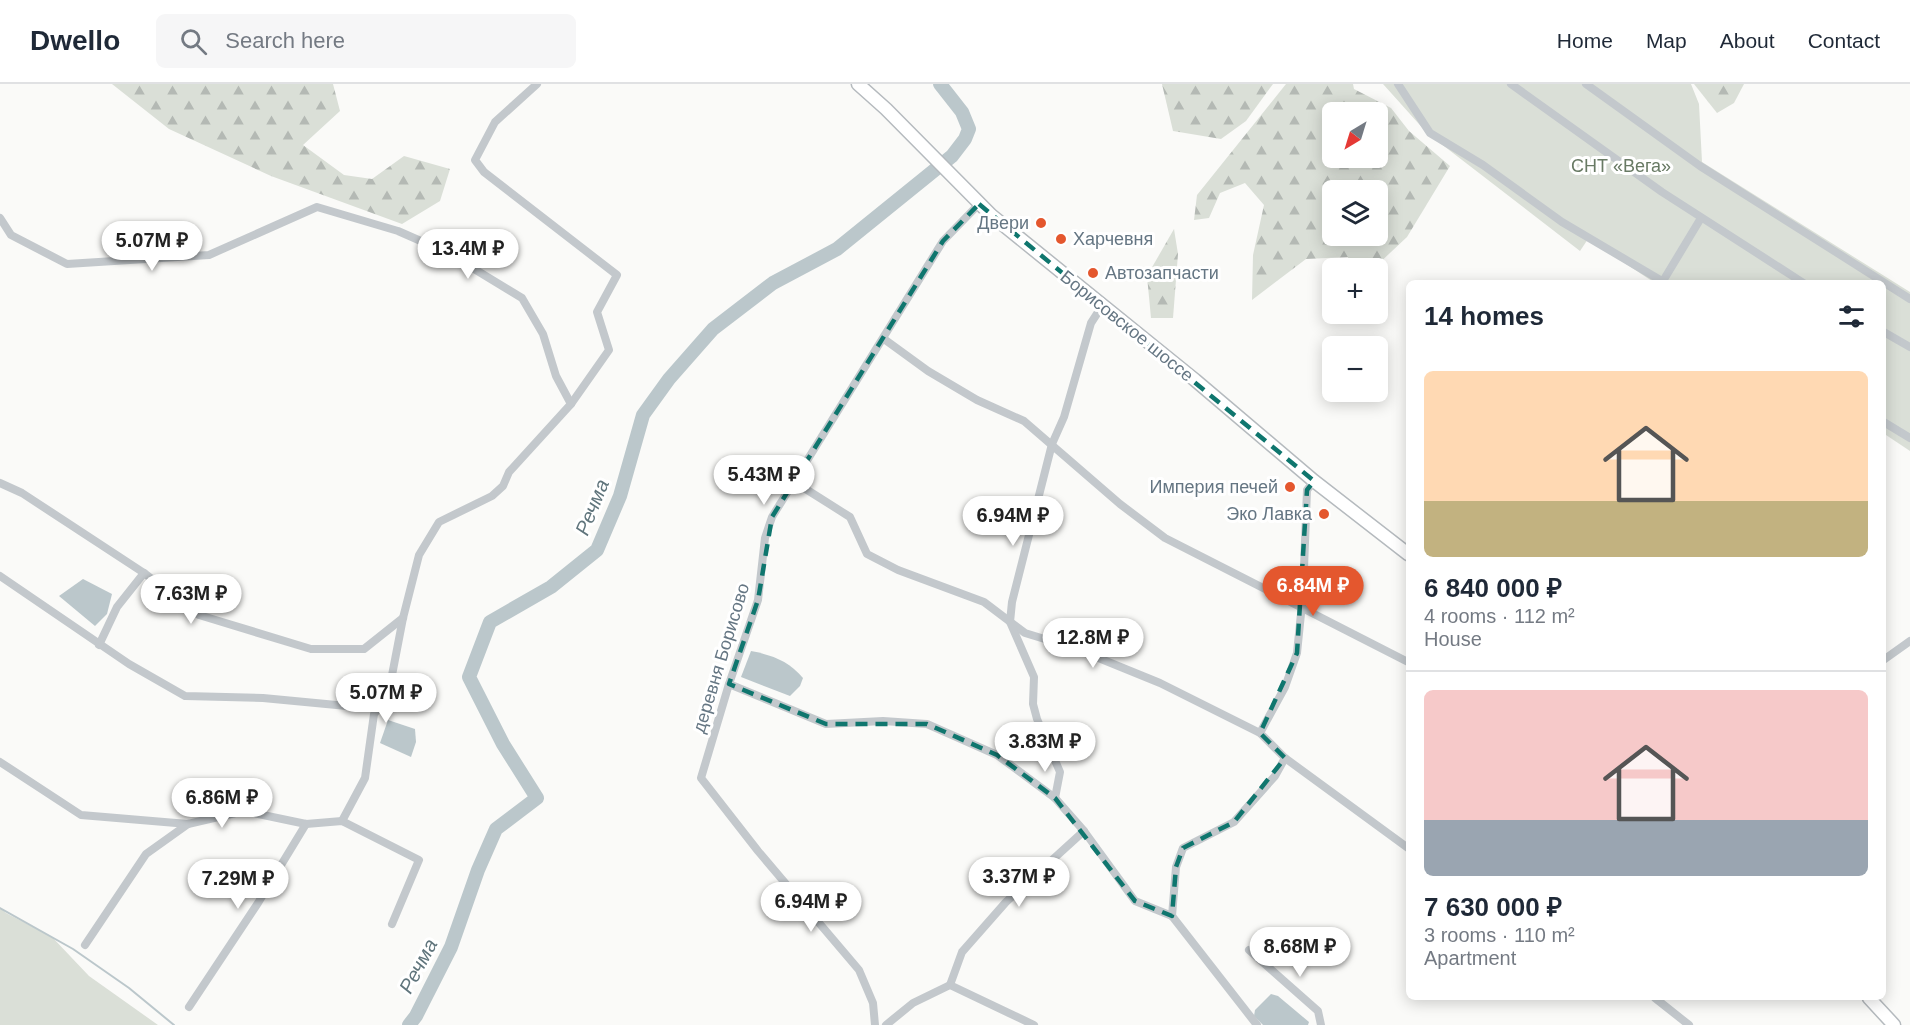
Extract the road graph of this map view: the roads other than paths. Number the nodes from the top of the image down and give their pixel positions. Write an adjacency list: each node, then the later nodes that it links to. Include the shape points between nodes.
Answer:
1 (537, 84): 19 (street, via 495,122 475,159 484,172 617,275 597,312 609,350)
2 (858, 84): 6 (main road, Борисовское шоссе)
3 (1398, 84): 9 (street, via 1430,133 1483,165 1562,222)
4 (1511, 84): 8 (street)
5 (1586, 84): 12 (street, via 1701,166)
6 (979, 204): 15 (main road, Борисовское шоссе); 17 (street, деревня Борисово, via 943,240)
7 (0, 218): 19 (street, via 11,235 67,264 209,255 317,207 398,231 448,254 522,298 543,334 556,376)
8 (1701, 218): 10 (street); 11 (street)
9 (1662, 280)
10 (1666, 280)
11 (1799, 280)
12 (1880, 280)
13 (1886, 284): 14 (street)
14 (1910, 299)
15 (1102, 306): 22 (street, via 1091,323 1064,417); 24 (main road, Борисовское шоссе)
16 (1886, 332): 18 (street)
17 (884, 339): 22 (street, via 977,400 1024,421); 23 (street, деревня Борисово)
18 (1910, 347)
19 (571, 404): 30 (street, via 508,472 503,486 492,496 439,522 419,555)
20 (1886, 423): 21 (street)
21 (1910, 438)
22 (1052, 444): 29 (street, via 1164,538); 31 (street)
23 (793, 481): 31 (street, via 850,517 867,554 898,570 984,602); 36 (street, деревня Борисово, via 772,516 765,538 758,600)
24 (1314, 481): 26 (main road, Борисовское шоссе); 29 (street, via 1307,490)
25 (0, 483): 27 (street, via 22,493)
26 (1406, 552)
27 (144, 573): 30 (street, via 199,615 311,649 364,649); 33 (street, via 117,607)
28 (0, 576): 33 (street)
29 (1301, 607): 35 (street); 38 (street, via 1297,653 1285,687)
30 (403, 618): 37 (street)
31 (1010, 622): 38 (street, via 1025,633 1161,683); 41 (street, via 1034,677 1037,719 1060,772)
32 (1910, 641): 34 (street)
33 (99, 645): 37 (street, via 185,696 347,706)
34 (1886, 658)
35 (1406, 661)
36 (729, 684): 41 (street, via 826,724 927,724 997,754); 55 (street, деревня Борисово, via 701,778 859,970 873,1003)
37 (388, 696): 42 (street, via 374,714 365,778)
38 (1260, 733): 39 (street)
39 (1285, 758): 46 (street); 47 (street, via 1275,776 1234,822 1183,848 1176,867)
40 (0, 762): 43 (street, via 81,815)
41 (1056, 798): 45 (street)
42 (342, 821): 44 (street); 48 (street, via 419,860)
43 (188, 824): 44 (street, via 244,811); 49 (street, via 146,854)
44 (306, 824): 54 (street)
45 (1084, 831): 47 (street, via 1135,901); 51 (street, via 1006,902 962,952)
46 (1406, 847)
47 (1172, 916): 58 (street)
48 (392, 924)
49 (85, 945)
50 (1249, 950): 59 (street, via 1318,1011)
51 (950, 985): 56 (street, via 913,1003); 57 (street)
52 (1658, 1000): 60 (street)
53 (1871, 1000): 61 (main road)
54 (189, 1007)
55 (875, 1025)
56 (886, 1025)
57 (1034, 1025)
58 (1257, 1025)
59 (1321, 1025)
60 (1689, 1025)
61 (1894, 1025)

